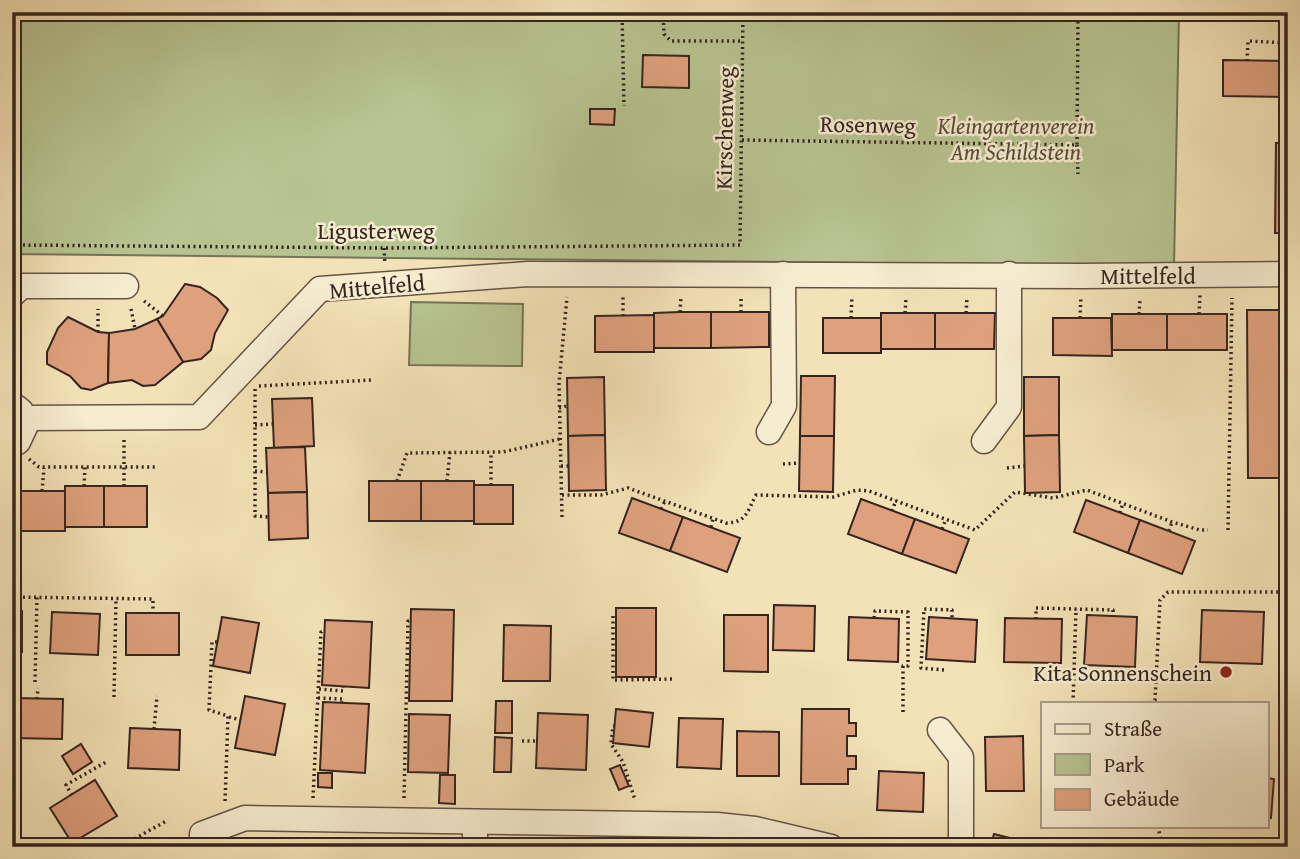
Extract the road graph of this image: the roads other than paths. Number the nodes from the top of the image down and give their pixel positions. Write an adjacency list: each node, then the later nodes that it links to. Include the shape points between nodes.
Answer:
1 (783, 274): 2 (street, Mittelfeld); 6 (street, Mittelfeld, via 528,274 320,289 200,417 124,418); 7 (street, via 784,406)
2 (1009, 274): 3 (street, Mittelfeld); 8 (street, via 1009,407)
3 (1288, 274)
4 (126, 286): 5 (street, via 22,286)
5 (12, 295)
6 (19, 411): 9 (street, Mittelfeld, via 25,432 18,442)
7 (769, 432)
8 (984, 441)
9 (19, 451)
10 (940, 730): 15 (street, via 961,757)
11 (475, 822): 12 (street, via 245,818); 13 (street); 14 (street, via 717,825)
12 (209, 836)
13 (475, 847)
14 (831, 847)
15 (961, 847)

